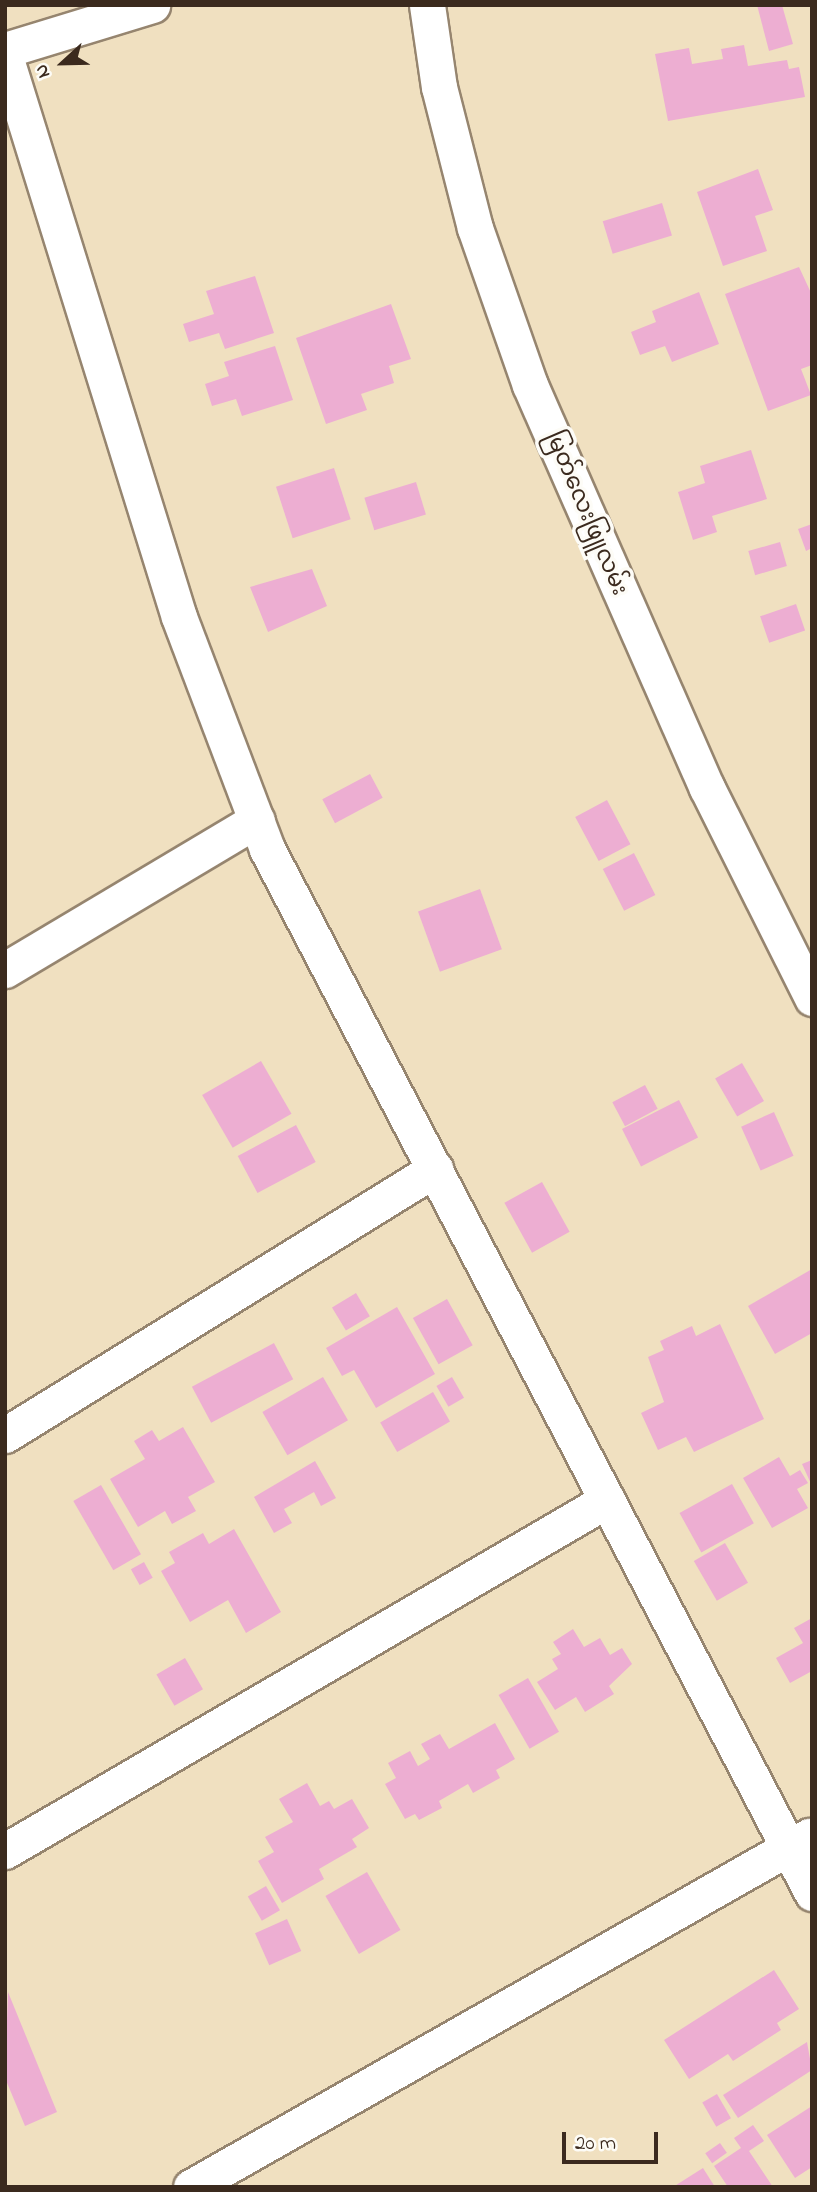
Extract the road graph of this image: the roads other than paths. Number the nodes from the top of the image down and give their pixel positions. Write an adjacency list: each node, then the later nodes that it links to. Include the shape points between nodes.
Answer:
1 (152, 5): 3 (street)
2 (427, 5): 7 (street, မြတ်လေးဖြူလမ်း, via 439,87 475,228 530,385 684,738)
3 (5, 50)
4 (5, 56): 5 (street, via 179,617)
5 (257, 820): 6 (street); 8 (street)
6 (5, 970)
7 (812, 998)
8 (435, 1169): 9 (street); 10 (street)
9 (5, 1435)
10 (607, 1500): 11 (street); 12 (street)
11 (801, 1841): 13 (street); 14 (street)
12 (5, 1851)
13 (812, 1893)
14 (191, 2187)

